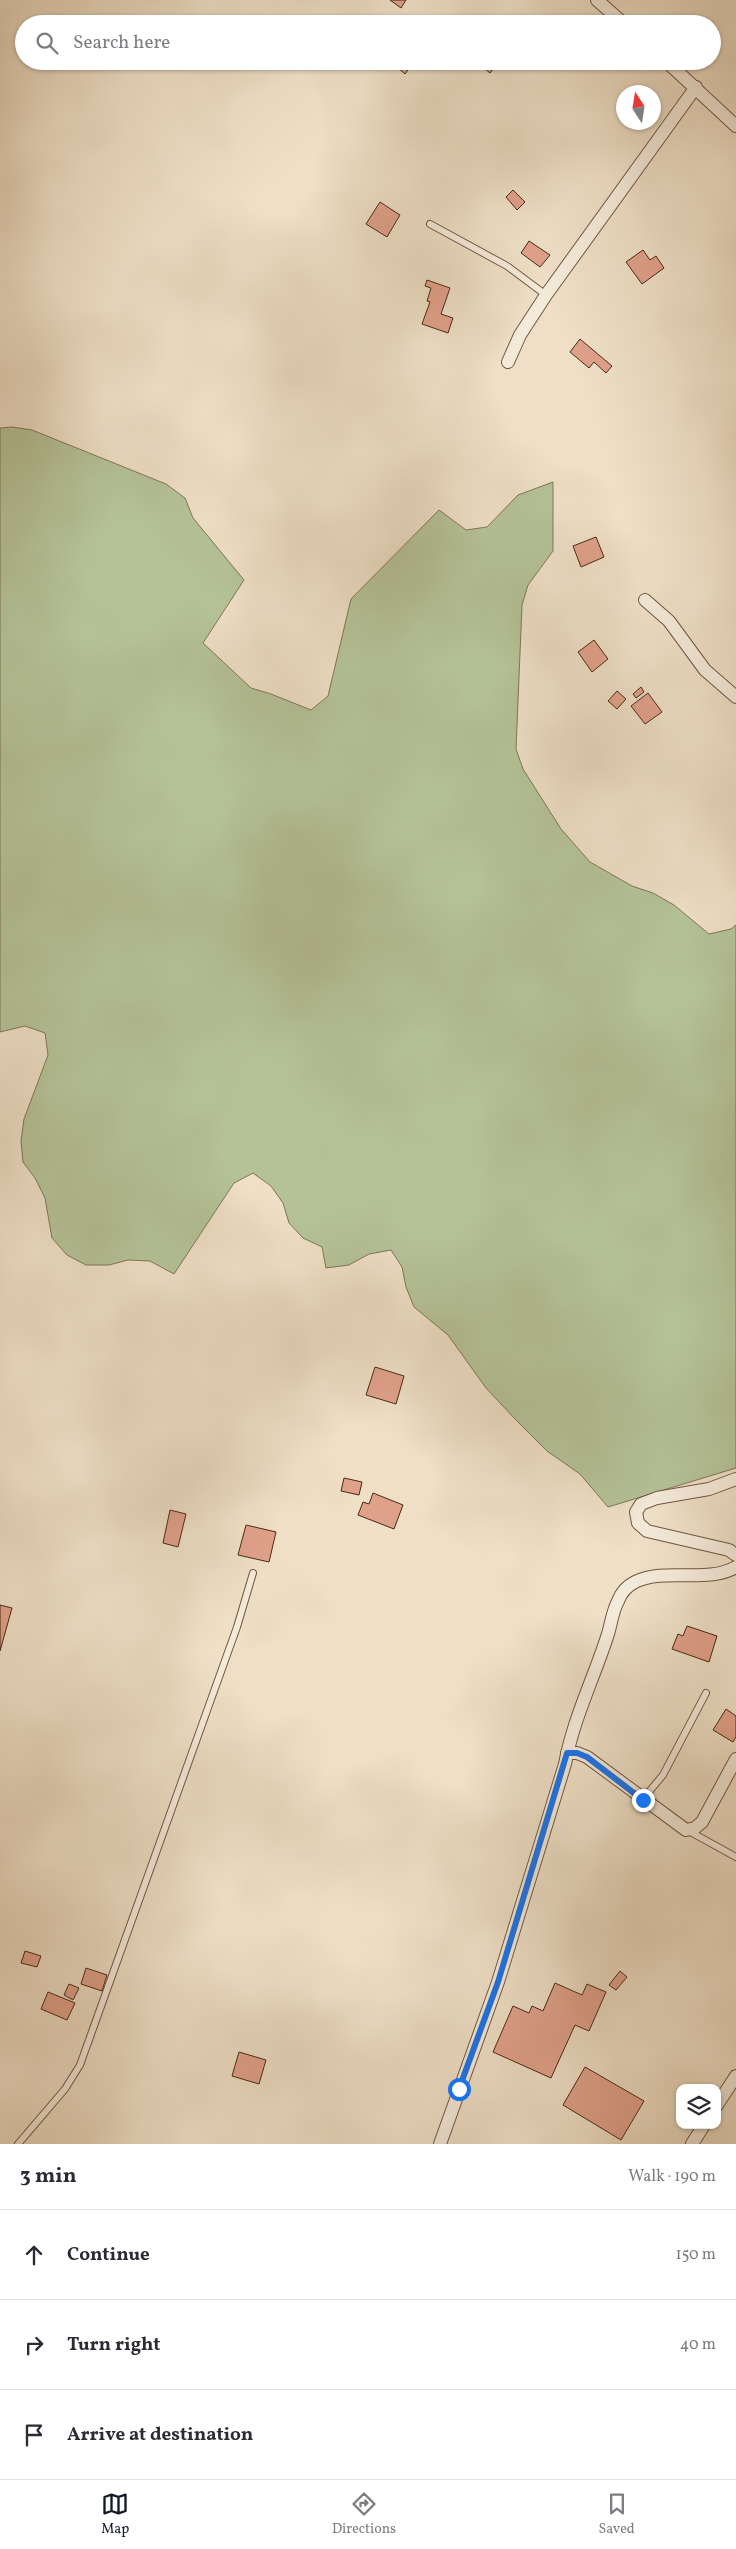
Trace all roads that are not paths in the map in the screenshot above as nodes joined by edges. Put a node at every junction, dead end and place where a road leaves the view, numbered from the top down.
1 (597, 0) edge
2 (614, 15) edge
3 (676, 70) edge
4 (696, 88) junction
5 (736, 126) edge
6 (430, 224) dead end
7 (546, 295) junction
8 (508, 362) dead end
9 (645, 600) dead end
10 (736, 697) edge
11 (736, 1479) edge
12 (736, 1555) edge
13 (736, 1567) edge
14 (253, 1573) dead end
15 (706, 1693) dead end
16 (567, 1753) junction
17 (736, 1760) edge
18 (643, 1800) junction
19 (686, 1830) junction
20 (736, 1857) edge
21 (736, 2076) edge
22 (721, 2099) edge
23 (701, 2129) edge
24 (18, 2144) edge
25 (440, 2144) edge
26 (692, 2144) edge

1 - 2 street
3 - 4 street
4 - 5 street
4 - 7 street
6 - 7 lane
7 - 8 street
9 - 10 street
11 - 12 street
13 - 16 street
14 - 24 lane
15 - 18 lane
16 - 18 street
16 - 25 street
17 - 19 street
18 - 19 street
19 - 20 lane
21 - 22 street
23 - 26 street

